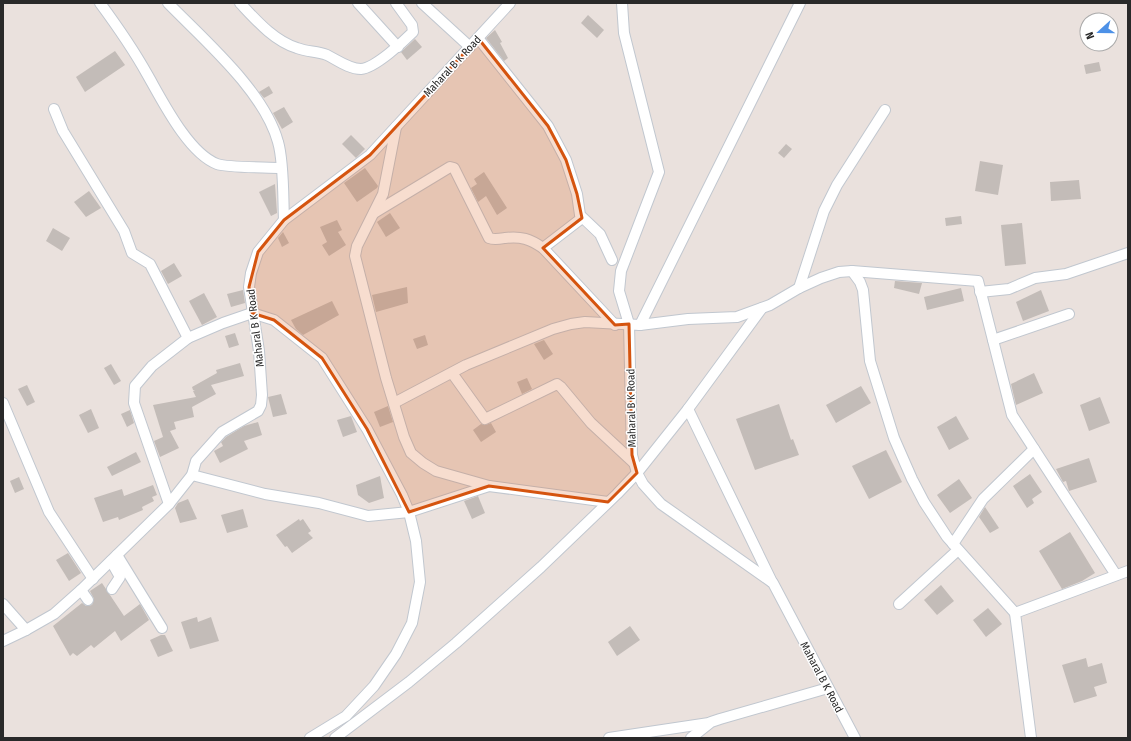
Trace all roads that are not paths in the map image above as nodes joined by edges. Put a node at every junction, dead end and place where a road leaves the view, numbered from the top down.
1 (100, 3) edge
2 (168, 3) edge
3 (240, 3) edge
4 (358, 3) edge
5 (396, 3) edge
6 (422, 3) edge
7 (622, 3) edge
8 (800, 3) edge
9 (506, 4) edge
10 (478, 38) junction
11 (398, 47) junction
12 (470, 47) junction
13 (54, 109) dead end
14 (885, 110) dead end
15 (396, 126) junction
16 (281, 168) junction
17 (373, 214) junction
18 (582, 218) junction
19 (284, 220) junction
20 (543, 248) junction
21 (1128, 253) edge
22 (612, 260) dead end
23 (852, 271) junction
24 (799, 288) junction
25 (980, 292) junction
26 (762, 308) junction
27 (252, 313) junction
28 (1069, 314) dead end
29 (629, 324) junction
30 (615, 325) junction
31 (640, 325) junction
32 (188, 338) junction
33 (993, 340) junction
34 (452, 373) junction
35 (3, 403) edge
36 (394, 403) junction
37 (688, 409) junction
38 (1034, 449) junction
39 (633, 462) junction
40 (637, 473) junction
41 (192, 475) junction
42 (489, 486) junction
43 (608, 502) junction
44 (169, 504) junction
45 (410, 512) junction
46 (956, 547) junction
47 (114, 558) junction
48 (1128, 571) edge
49 (1116, 575) junction
50 (93, 579) junction
51 (773, 583) junction
52 (81, 590) junction
53 (112, 590) dead end
54 (88, 600) dead end
55 (3, 604) edge
56 (898, 604) dead end
57 (1015, 613) junction
58 (162, 628) dead end
59 (26, 630) junction
60 (3, 641) edge
61 (828, 688) junction
62 (711, 722) junction
63 (310, 738) edge
64 (335, 738) edge
65 (609, 738) edge
66 (691, 738) edge
67 (855, 738) edge
68 (1031, 738) edge

1 - 16 street
2 - 16 street
3 - 11 street
4 - 11 street
5 - 11 street
6 - 12 street
7 - 29 street, Maharal B K Road
8 - 31 street
9 - 10 street, Maharal B K Road
10 - 12 street, Maharal B K Road
10 - 18 street
12 - 15 street, Maharal B K Road
13 - 32 street
14 - 24 street
15 - 17 street
15 - 19 street, Maharal B K Road
16 - 19 street
17 - 20 street
17 - 36 street
18 - 20 street
18 - 22 street
19 - 27 street, Maharal B K Road
20 - 30 street
21 - 25 street
23 - 24 street
23 - 25 street
23 - 46 street
24 - 26 street
25 - 33 street
26 - 31 street
26 - 37 street
27 - 32 street
27 - 41 street, Maharal B K Road
27 - 45 street
28 - 33 street
29 - 30 street
29 - 31 street
29 - 39 street, Maharal B K Road
30 - 34 street
32 - 44 street
33 - 38 street
34 - 36 street
34 - 39 street
35 - 50 street
36 - 42 street
37 - 40 street
37 - 51 street
38 - 46 street
38 - 49 street
39 - 40 street, Maharal B K Road
40 - 43 street
40 - 51 street, Maharal B K Road
41 - 44 street, Maharal B K Road
41 - 45 street
42 - 43 street
42 - 45 street
43 - 64 street
44 - 47 street, Maharal B K Road
45 - 63 street
46 - 56 street
46 - 57 street
47 - 50 street, Maharal B K Road
47 - 53 street
47 - 58 street
48 - 49 street
49 - 57 street
50 - 52 street, Maharal B K Road
51 - 61 street, Maharal B K Road
52 - 54 street
52 - 59 street, Maharal B K Road
55 - 59 street
57 - 68 street
59 - 60 street, Maharal B K Road
61 - 62 street
61 - 67 street, Maharal B K Road
62 - 65 street
62 - 66 street

